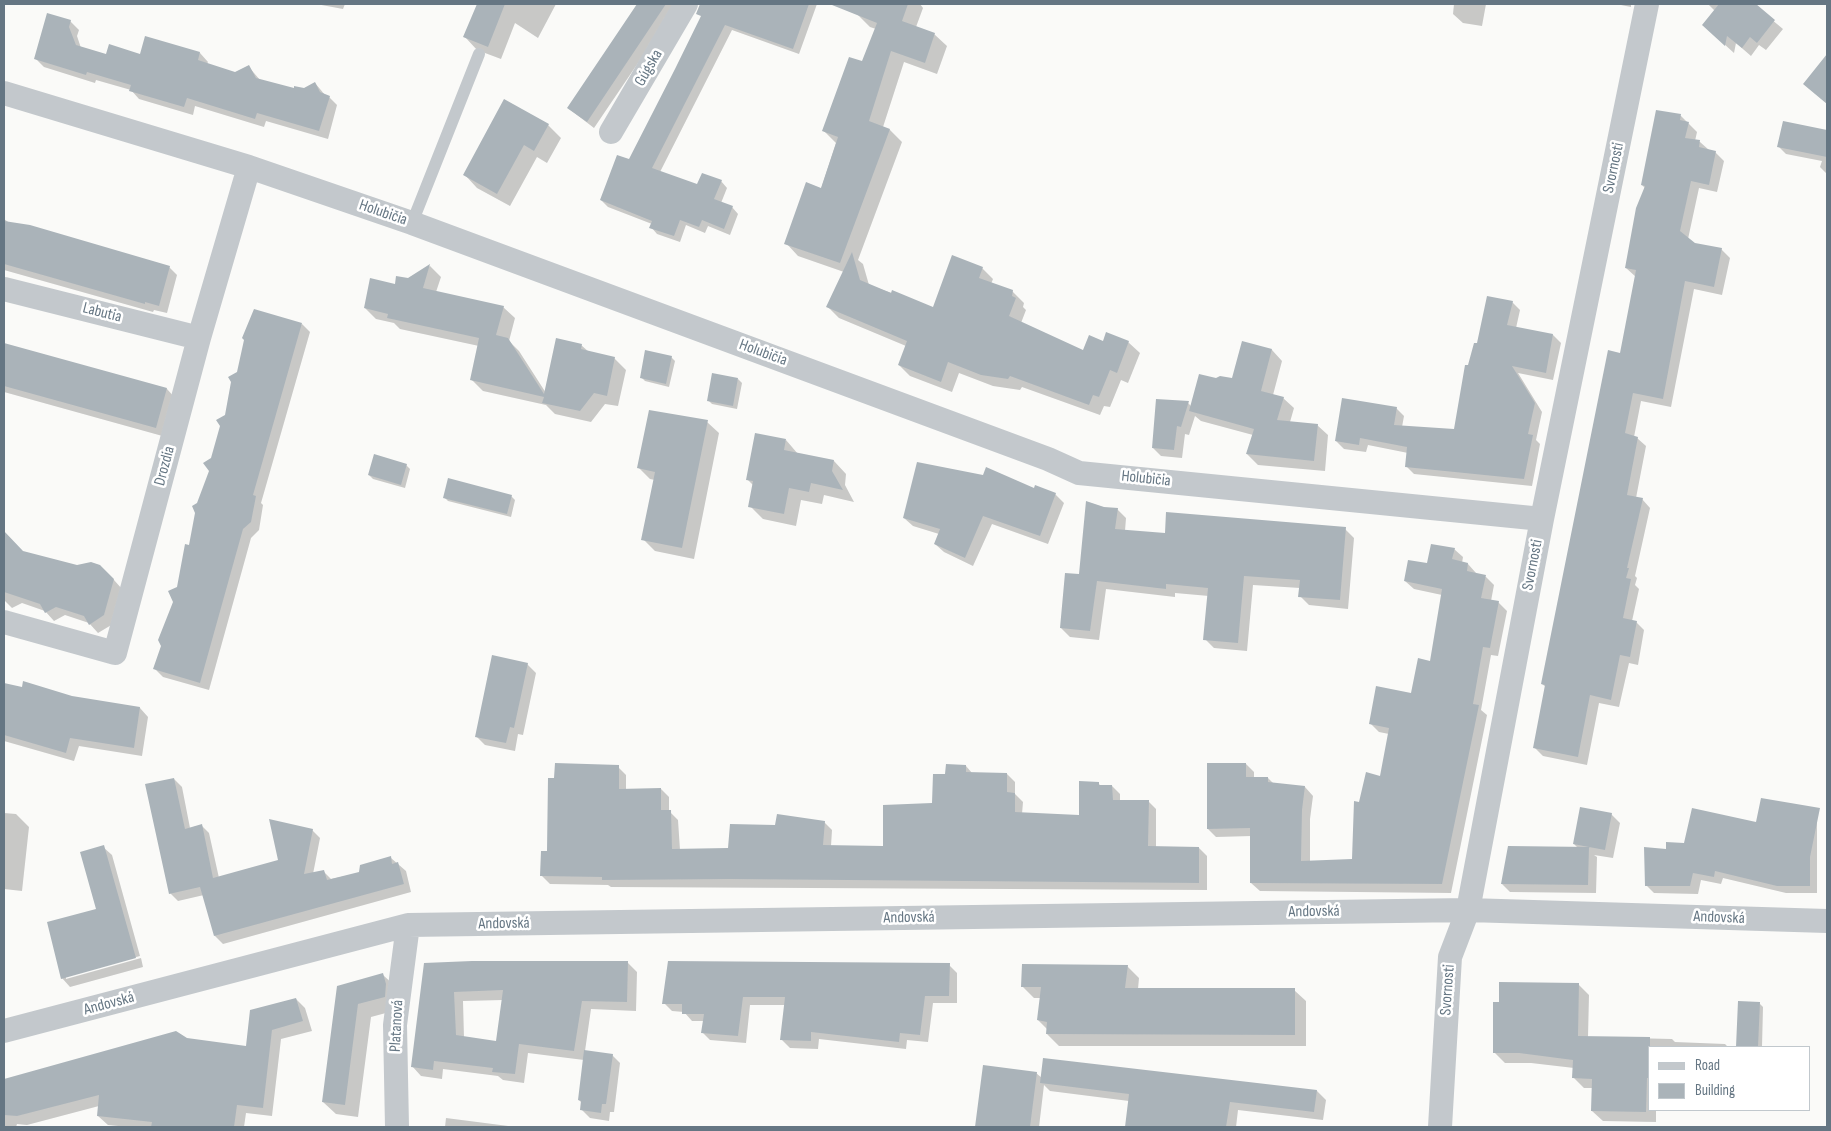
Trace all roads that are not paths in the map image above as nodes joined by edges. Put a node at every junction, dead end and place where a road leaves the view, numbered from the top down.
1 (686, 4) edge
2 (1647, 4) edge
3 (479, 54) dead end
4 (4, 93) edge
5 (611, 132) dead end
6 (249, 167) junction
7 (412, 223) junction
8 (4, 288) edge
9 (199, 338) junction
10 (1542, 519) junction
11 (4, 622) edge
12 (1468, 910) junction
13 (1827, 921) edge
14 (408, 925) junction
15 (4, 1031) edge
16 (396, 1127) edge
17 (1440, 1127) edge

1 - 5 street, Gúgska
2 - 10 street, Svornosti
3 - 7 lane
4 - 6 street, Holubičia
6 - 7 street, Holubičia
6 - 9 street, Drozdia
7 - 10 street, Holubičia
8 - 9 street, Labutia
9 - 11 street, Drozdia
10 - 12 street, Svornosti
12 - 13 street, Andovská
12 - 14 street, Andovská
12 - 17 street, Svornosti
14 - 15 street, Andovská
14 - 16 street, Platanová

